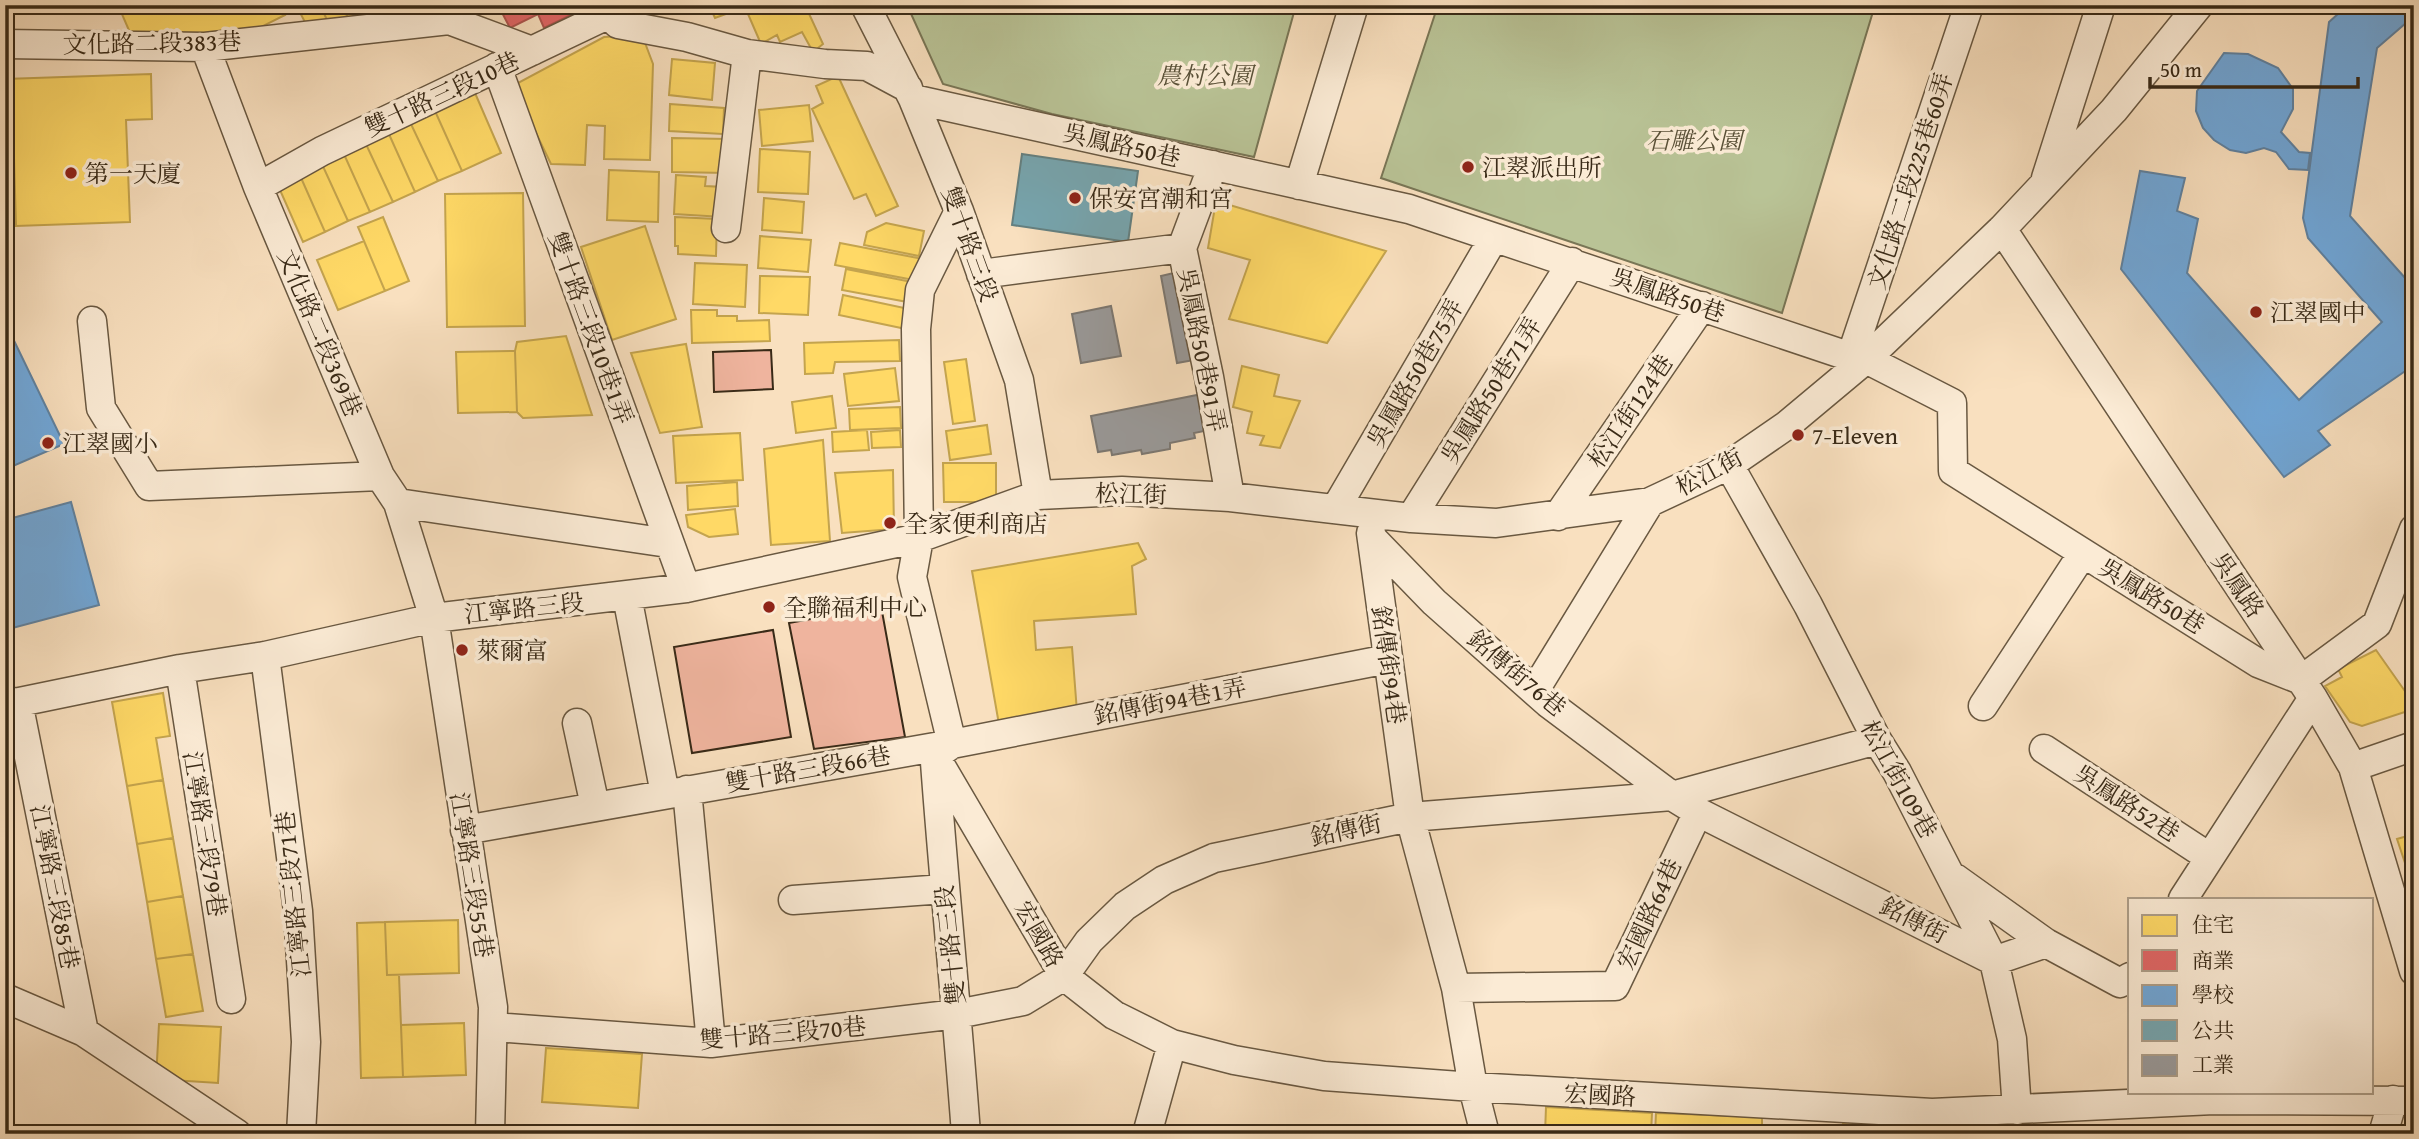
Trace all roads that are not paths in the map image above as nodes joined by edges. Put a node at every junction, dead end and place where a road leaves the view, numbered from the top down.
1 (865, 5) edge
2 (1354, 5) edge
3 (1969, 5) edge
4 (2101, 5) edge
5 (2199, 5) edge
6 (619, 10) edge
7 (454, 13) edge
8 (5, 44) edge
9 (205, 47) junction
10 (531, 51) junction
11 (747, 54) junction
12 (498, 67) junction
13 (911, 94) junction
14 (1213, 165) junction
15 (2044, 184) junction
16 (1299, 185) junction
17 (258, 187) junction
18 (959, 211) junction
19 (726, 228) dead end
20 (2002, 229) junction
21 (1493, 239) junction
22 (1182, 248) junction
23 (1572, 262) junction
24 (981, 274) junction
25 (1702, 306) junction
26 (92, 321) dead end
27 (1859, 358) junction
28 (1729, 465) junction
29 (380, 476) junction
30 (1038, 495) junction
31 (1230, 497) junction
32 (1650, 502) junction
33 (398, 503) junction
34 (1336, 508) junction
35 (1558, 516) junction
36 (1411, 518) junction
37 (1370, 526) junction
38 (2414, 529) edge
39 (919, 538) junction
40 (668, 543) junction
41 (2083, 552) junction
42 (686, 588) junction
43 (627, 596) junction
44 (434, 618) junction
45 (265, 656) junction
46 (1388, 659) junction
47 (180, 669) junction
48 (2307, 689) junction
49 (1535, 690) junction
50 (12, 703) edge
51 (1983, 706) dead end
52 (577, 723) dead end
53 (1877, 740) junction
54 (2414, 746) edge
55 (2045, 749) dead end
56 (943, 750) junction
57 (2353, 767) junction
58 (676, 792) junction
59 (1672, 796) junction
60 (595, 806) junction
61 (1698, 812) junction
62 (1410, 817) junction
63 (465, 830) junction
64 (2209, 857) junction
65 (1951, 875) junction
66 (944, 889) junction
67 (2184, 898) edge
68 (793, 900) dead end
69 (2046, 943) junction
70 (1994, 961) junction
71 (2414, 971) edge
72 (1064, 976) junction
73 (2128, 978) edge
74 (1456, 988) junction
75 (5, 998) edge
76 (230, 999) dead end
77 (957, 1014) junction
78 (494, 1027) junction
79 (84, 1032) junction
80 (711, 1043) junction
81 (1172, 1044) junction
82 (1473, 1087) junction
83 (2344, 1096) edge
84 (2403, 1101) edge
85 (2017, 1110) junction
86 (1927, 1124) edge
87 (237, 1134) edge
88 (301, 1134) edge
89 (490, 1134) edge
90 (966, 1134) edge
91 (1147, 1134) edge
92 (1485, 1134) edge
93 (2384, 1134) edge

1 - 13 street, 雙十路三段
2 - 16 street
3 - 27 street, 文化路二段225巷60弄
4 - 15 street
5 - 15 street, 松江街
6 - 10 street, 雙十路三段10巷
6 - 11 street, 吳鳳路50巷
7 - 9 street, 文化路二段383巷
7 - 10 street
8 - 9 street, 文化路二段383巷
9 - 17 street, 文化路二段369巷
10 - 12 street, 雙十路三段10巷
11 - 13 street, 吳鳳路50巷
11 - 19 street
12 - 17 street, 雙十路三段10巷
12 - 40 street, 雙十路三段10巷1弄
13 - 14 street, 吳鳳路50巷
13 - 18 street, 雙十路三段
14 - 16 street, 吳鳳路50巷
14 - 22 street, 吳鳳路50巷91弄
15 - 20 street, 松江街
16 - 21 street, 吳鳳路50巷
17 - 29 street, 文化路二段369巷
18 - 24 street, 雙十路三段
18 - 39 street
20 - 27 street, 松江街
20 - 48 street, 吳鳳路
21 - 23 street, 吳鳳路50巷
21 - 34 street, 吳鳳路50巷75弄
22 - 24 street
22 - 31 street, 吳鳳路50巷91弄
23 - 25 street, 吳鳳路50巷
23 - 36 street, 吳鳳路50巷71弄
24 - 30 street, 雙十路三段
25 - 27 street, 吳鳳路50巷
25 - 35 street, 松江街124巷
26 - 29 street
27 - 28 street, 松江街
27 - 41 street, 吳鳳路50巷
28 - 32 street, 松江街
28 - 53 street, 松江街109巷
29 - 33 street, 文化路二段369巷
30 - 31 street, 松江街
30 - 39 street, 江寧路三段
31 - 34 street, 松江街
32 - 35 street, 松江街
32 - 49 street
33 - 40 street
33 - 44 street, 文化路二段369巷
34 - 37 street, 松江街
35 - 36 street, 松江街
36 - 37 street, 松江街
37 - 46 street, 銘傳街94巷
37 - 49 street, 銘傳街76巷
38 - 48 street
39 - 42 street, 江寧路三段
39 - 56 street
40 - 42 street, 雙十路三段10巷1弄
41 - 48 street, 吳鳳路50巷
41 - 51 street
42 - 43 street, 江寧路三段
43 - 44 street, 江寧路三段
43 - 58 street
44 - 45 street, 江寧路三段
44 - 63 street, 江寧路三段55巷
45 - 47 street, 江寧路三段
45 - 88 street, 江寧路三段71巷
46 - 56 street, 銘傳街94巷1弄
46 - 62 street, 銘傳街94巷
47 - 50 street, 江寧路三段
47 - 76 street, 江寧路三段79巷
48 - 57 street, 吳鳳路
48 - 64 street
49 - 59 street, 銘傳街76巷
50 - 79 street, 江寧路三段85巷
52 - 60 street
53 - 59 street, 銘傳街
53 - 65 street, 松江街109巷
54 - 57 street
55 - 64 street, 吳鳳路52巷
56 - 58 street, 雙十路三段66巷
56 - 66 street, 雙十路三段
56 - 72 street, 宏國路
57 - 71 street, 吳鳳路
58 - 60 street, 雙十路三段66巷
58 - 80 street
59 - 61 street, 銘傳街
59 - 62 street, 銘傳街
60 - 63 street, 雙十路三段66巷
61 - 70 street, 銘傳街
61 - 74 street, 宏國路64巷
62 - 72 street, 銘傳街
62 - 74 street, 銘傳街94巷
63 - 78 street, 江寧路三段55巷
64 - 67 street
65 - 69 street
65 - 70 street, 松江街109巷
66 - 68 street
66 - 77 street, 雙十路三段
69 - 70 street
69 - 73 street
70 - 85 street, 松江街109巷
72 - 77 street, 雙十路三段70巷
72 - 81 street, 宏國路
74 - 82 street, 銘傳街94巷
75 - 79 street
77 - 80 street, 雙十路三段70巷
77 - 90 street, 雙十路三段
78 - 80 street, 雙十路三段70巷
78 - 89 street, 江寧路三段55巷
79 - 87 street
81 - 82 street, 宏國路
81 - 91 street
82 - 86 street, 宏國路
82 - 92 street, 銘傳街94巷
83 - 84 street, 宏國路
83 - 85 street, 宏國路
84 - 93 street
85 - 86 street, 宏國路

